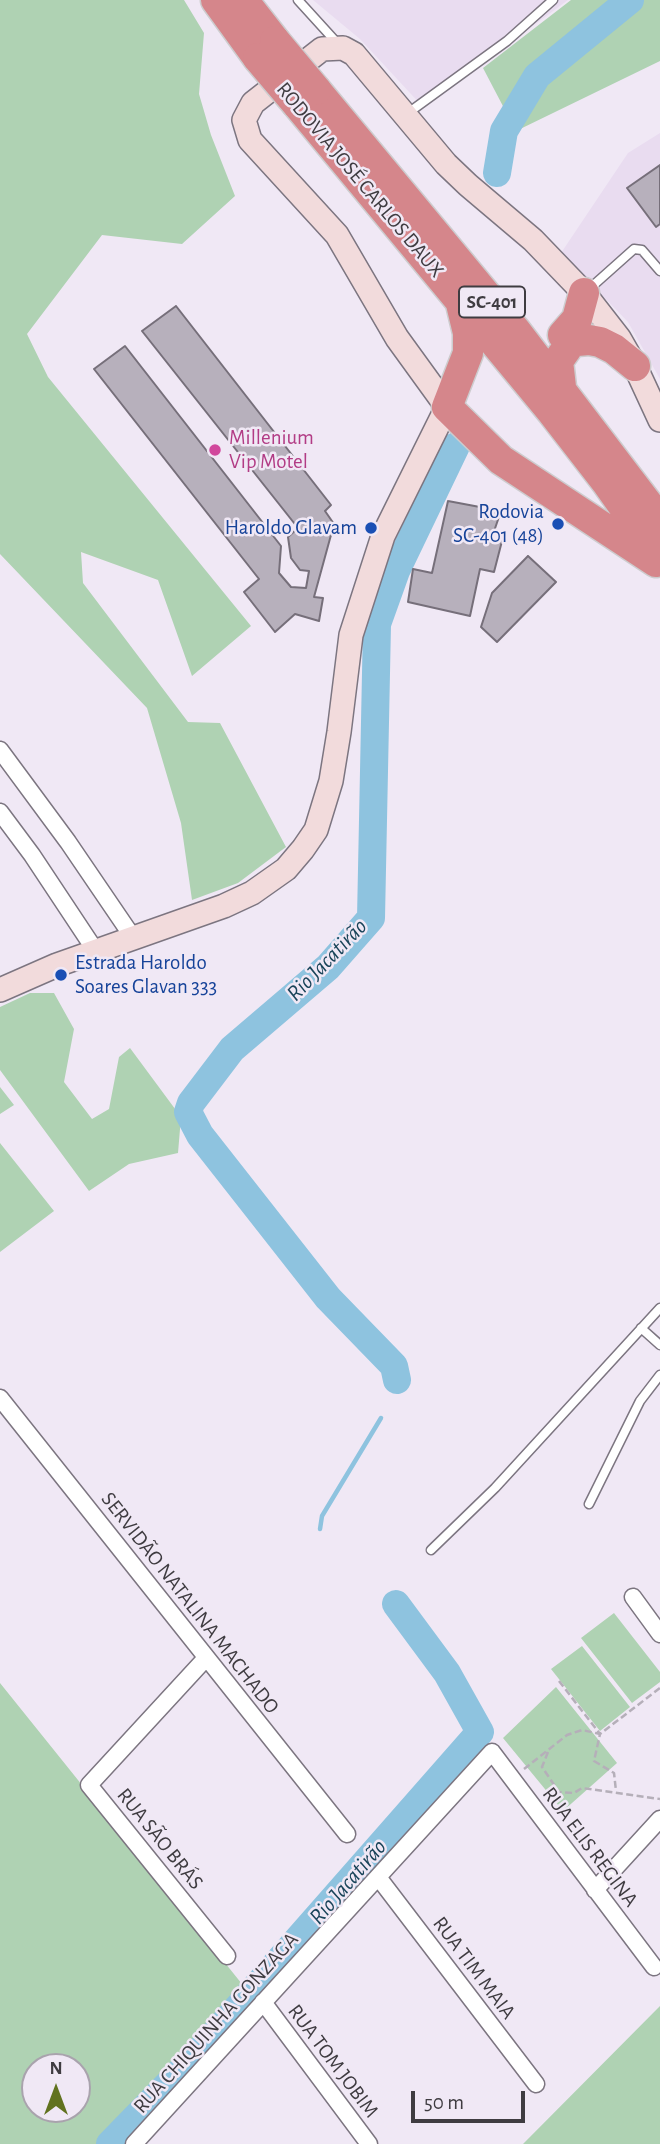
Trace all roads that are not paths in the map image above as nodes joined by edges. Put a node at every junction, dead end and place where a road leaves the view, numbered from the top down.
1 (216, 0) edge
2 (243, 0) edge
3 (298, 0) edge
4 (553, 0) edge
5 (342, 48) junction
6 (266, 49) junction
7 (307, 97) junction
8 (406, 115) junction
9 (660, 271) edge
10 (584, 293) junction
11 (461, 300) junction
12 (516, 331) junction
13 (563, 335) junction
14 (619, 338) junction
15 (635, 366) junction
16 (418, 370) junction
17 (459, 379) junction
18 (561, 387) junction
19 (447, 407) junction
20 (660, 421) edge
21 (660, 520) edge
22 (660, 558) edge
23 (660, 565) edge
24 (0, 750) edge
25 (0, 812) edge
26 (132, 936) junction
27 (94, 950) junction
28 (0, 990) edge
29 (660, 1308) edge
30 (642, 1328) junction
31 (660, 1345) edge
32 (660, 1375) edge
33 (0, 1398) edge
34 (589, 1504) dead end
35 (430, 1550) dead end
36 (633, 1597) dead end
37 (660, 1634) edge
38 (206, 1658) junction
39 (492, 1752) joint
40 (660, 1819) edge
41 (347, 1835) dead end
42 (379, 1877) junction
43 (595, 1889) junction
44 (227, 1956) dead end
45 (654, 1967) dead end
46 (263, 2002) junction
47 (536, 2084) dead end
48 (141, 2141) edge
49 (369, 2144) edge

1 - 6 highway, RODOVIA JOSÉ CARLOS DAUX / SC-401
2 - 6 highway, RODOVIA JOSÉ CARLOS DAUX / SC-401
3 - 5 lane
4 - 8 lane
5 - 8 main road
5 - 16 main road
6 - 7 highway, RODOVIA JOSÉ CARLOS DAUX / SC-401, bridge
7 - 11 highway, RODOVIA JOSÉ CARLOS DAUX / SC-401
7 - 12 highway, RODOVIA JOSÉ CARLOS DAUX / SC-401
8 - 10 main road
9 - 10 lane
10 - 13 highway
10 - 14 main road
11 - 17 highway
11 - 22 highway, RODOVIA JOSÉ CARLOS DAUX / SC-401
12 - 13 highway
12 - 18 highway, RODOVIA JOSÉ CARLOS DAUX / SC-401
13 - 14 highway
14 - 15 main road
15 - 18 highway
15 - 20 main road
16 - 17 main road
16 - 19 main road
17 - 19 highway
18 - 21 highway, RODOVIA JOSÉ CARLOS DAUX / SC-401
19 - 23 highway
19 - 26 main road
24 - 26 street
25 - 27 street
26 - 27 main road
27 - 28 main road
29 - 30 lane
30 - 31 lane
30 - 35 lane
32 - 34 lane
33 - 38 street, SERVIDÃO NATALINA MACHADO
36 - 37 street
38 - 41 street, SERVIDÃO NATALINA MACHADO
38 - 44 street, RUA SÃO BRÁS
39 - 42 street, RUA CHIQUINHA GONZAGA
39 - 43 street, RUA ELIS REGINA
40 - 43 street
42 - 46 street, RUA CHIQUINHA GONZAGA
42 - 47 street, RUA TIM MAIA
43 - 45 street, RUA ELIS REGINA
46 - 48 street, RUA CHIQUINHA GONZAGA
46 - 49 street, RUA TOM JOBIM

